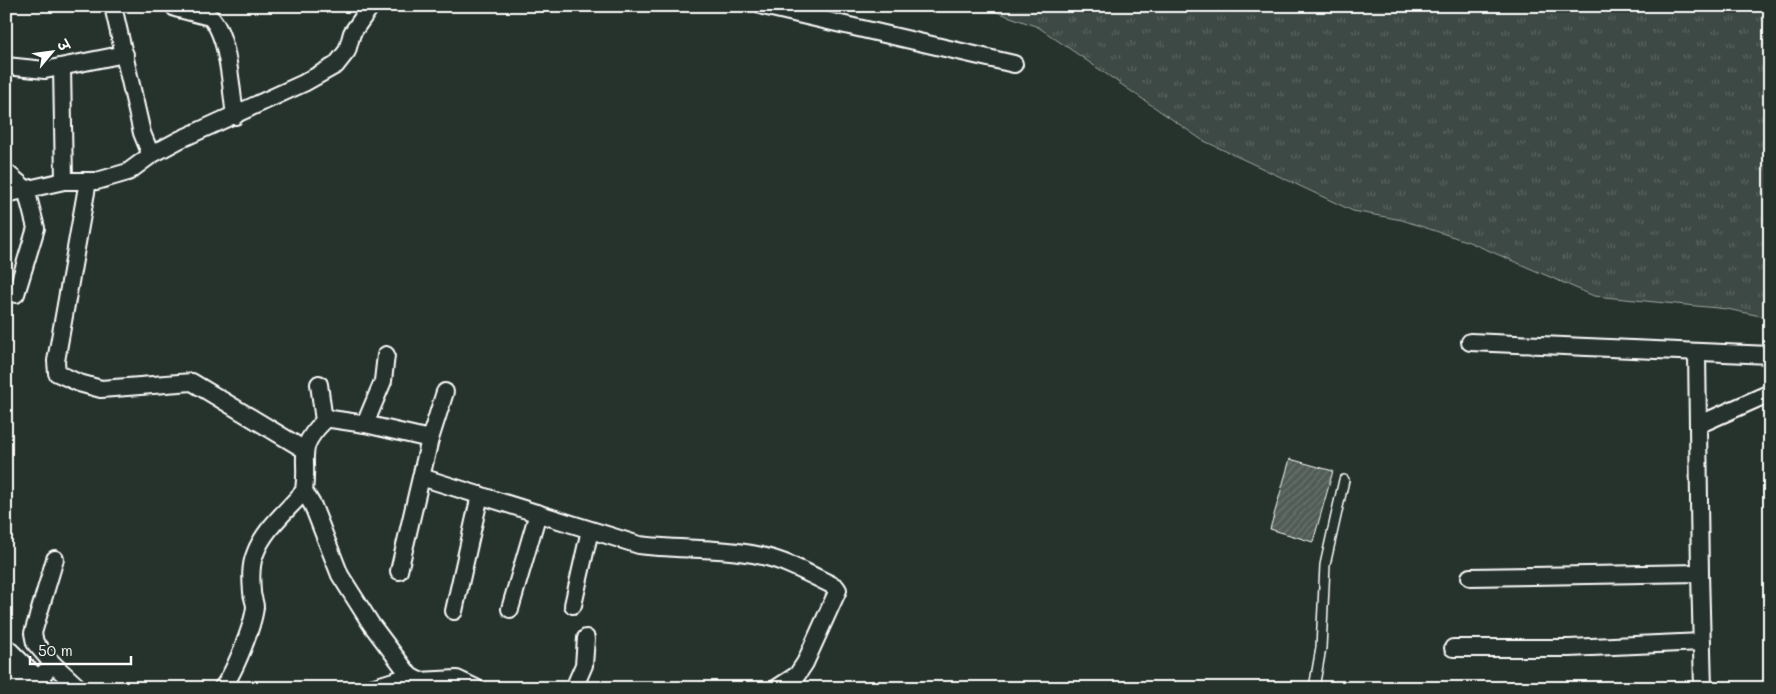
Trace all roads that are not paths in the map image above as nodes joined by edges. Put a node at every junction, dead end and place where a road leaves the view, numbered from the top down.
1 (113, 6) edge
2 (764, 6) edge
3 (374, 7) edge
4 (175, 8) dead end
5 (125, 54) junction
6 (1014, 64) dead end
7 (62, 67) junction
8 (8, 69) edge
9 (235, 116) junction
10 (151, 155) junction
11 (6, 172) edge
12 (64, 181) junction
13 (88, 181) junction
14 (26, 189) junction
15 (6, 194) edge
16 (6, 291) edge
17 (1470, 342) dead end
18 (1697, 353) junction
19 (386, 355) dead end
20 (1770, 355) edge
21 (319, 384) dead end
22 (445, 392) dead end
23 (1770, 393) edge
24 (324, 418) junction
25 (365, 424) junction
26 (1698, 425) junction
27 (430, 439) junction
28 (305, 450) junction
29 (421, 477) junction
30 (1344, 480) dead end
31 (304, 491) junction
32 (480, 495) junction
33 (538, 513) junction
34 (590, 530) junction
35 (55, 559) dead end
36 (399, 570) dead end
37 (1700, 573) junction
38 (1470, 577) dead end
39 (573, 605) dead end
40 (510, 609) dead end
41 (454, 611) dead end
42 (586, 638) dead end
43 (1702, 642) junction
44 (1453, 648) dead end
45 (6, 651) edge
46 (53, 664) junction
47 (410, 676) junction
48 (6, 681) edge
49 (37, 685) edge
50 (79, 688) edge
51 (222, 688) edge
52 (371, 688) edge
53 (476, 688) edge
54 (574, 688) edge
55 (777, 688) edge
56 (1314, 688) edge
57 (1703, 688) edge

1 - 5 street
2 - 6 street
3 - 9 street
4 - 9 street
5 - 7 street
5 - 10 street
7 - 8 street
7 - 12 street
9 - 10 street
10 - 13 street
11 - 14 street
12 - 13 street
12 - 14 street
13 - 28 street
14 - 15 street
14 - 16 street
17 - 18 street
18 - 20 street
18 - 26 street
19 - 25 street
21 - 24 street
22 - 27 street
23 - 26 street
24 - 25 street
24 - 28 street
25 - 27 street
26 - 37 street
27 - 29 street
28 - 31 street
29 - 32 street
29 - 36 street
30 - 56 lane
31 - 47 street
31 - 51 street
32 - 33 street
32 - 41 street
33 - 34 street
33 - 40 street
34 - 39 street
34 - 55 street
35 - 46 street
37 - 38 street
37 - 43 street
42 - 54 street
43 - 44 street
43 - 57 street
45 - 49 street
46 - 49 street
46 - 50 street
47 - 52 street
47 - 53 street
48 - 49 street

